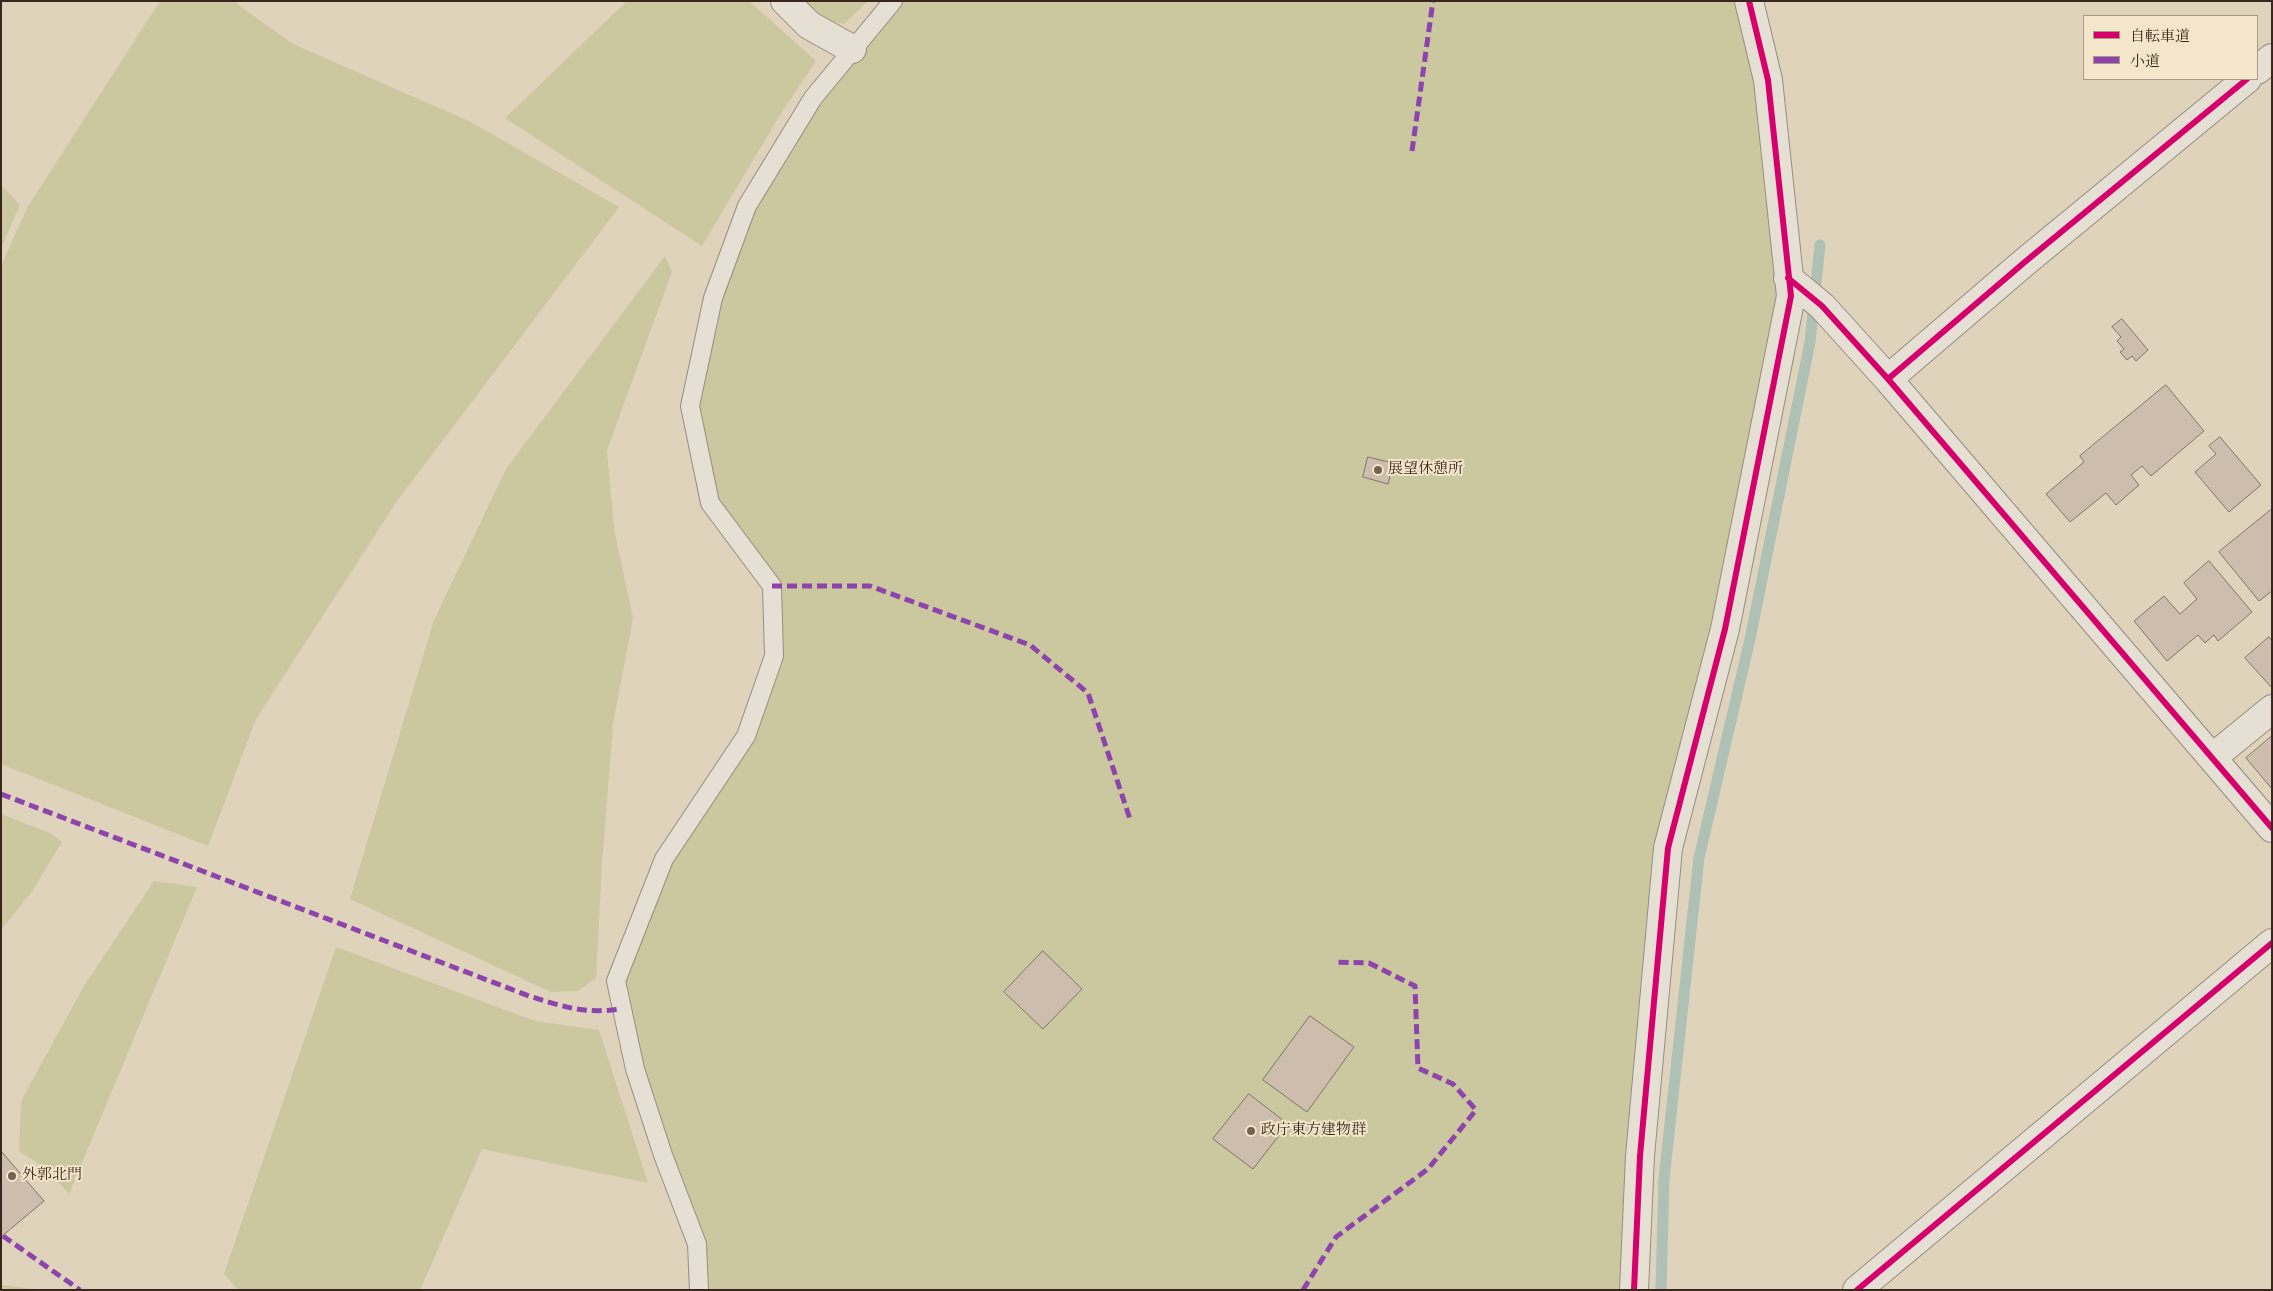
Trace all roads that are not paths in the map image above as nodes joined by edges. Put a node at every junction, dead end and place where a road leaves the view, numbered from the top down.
1 (785, 1) edge
2 (893, 1) edge
3 (1748, 1) edge
4 (852, 48) junction
5 (2272, 58) edge
6 (2258, 69) edge
7 (2245, 80) edge
8 (1788, 278) junction
9 (1888, 379) junction
10 (2272, 709) edge
11 (2212, 758) junction
12 (2272, 828) edge
13 (2272, 942) edge
14 (699, 1290) edge
15 (1634, 1290) edge
16 (1857, 1290) edge

1 - 4 street
2 - 4 lane
3 - 8 street
4 - 14 lane
5 - 6 street
7 - 9 street
8 - 9 street
8 - 15 street
9 - 11 street
10 - 11 street
11 - 12 street
13 - 16 street

